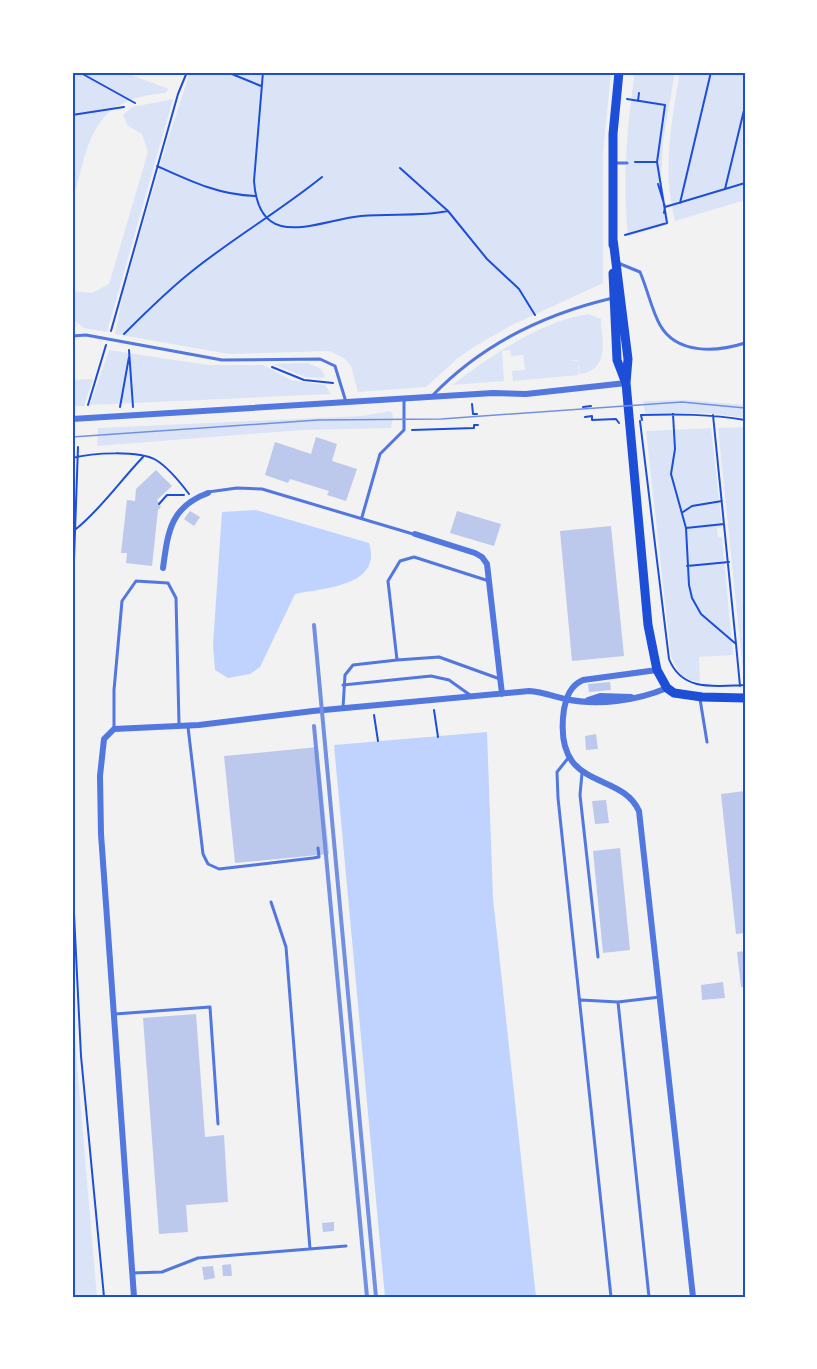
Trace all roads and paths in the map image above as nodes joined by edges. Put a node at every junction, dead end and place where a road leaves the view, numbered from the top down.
1 (79, 72) edge
2 (187, 72) edge
3 (227, 72) edge
4 (263, 72) edge
5 (619, 72) edge
6 (711, 72) edge
7 (261, 86) junction
8 (639, 93) dead end
9 (617, 98) junction
10 (638, 101) junction
11 (135, 103) dead end
12 (745, 106) edge
13 (124, 107) dead end
14 (72, 115) edge
15 (657, 162) junction
16 (613, 163) junction
17 (627, 163) joint
18 (157, 166) junction
19 (400, 168) dead end
20 (322, 177) dead end
21 (745, 183) edge
22 (658, 184) junction
23 (725, 189) junction
24 (255, 196) junction
25 (681, 203) junction
26 (665, 207) junction
27 (448, 211) junction
28 (664, 213) junction
29 (267, 217) junction
30 (614, 239) junction
31 (616, 262) junction
32 (613, 298) junction
33 (539, 322) junction
34 (72, 336) edge
35 (108, 341) junction
36 (115, 342) junction
37 (745, 343) edge
38 (129, 344) junction
39 (129, 354) junction
40 (265, 360) junction
41 (342, 383) junction
42 (626, 383) junction
43 (431, 398) junction
44 (404, 400) junction
45 (133, 404) dead end
46 (346, 404) junction
47 (87, 405) dead end
48 (591, 406) dead end
49 (583, 407) dead end
50 (473, 414) dead end
51 (477, 414) dead end
52 (673, 414) junction
53 (713, 415) junction
54 (118, 416) junction
55 (585, 417) dead end
56 (72, 419) edge
57 (642, 420) junction
58 (745, 420) edge
59 (630, 422) junction
60 (478, 425) dead end
61 (404, 430) junction
62 (78, 447) dead end
63 (77, 456) junction
64 (144, 457) junction
65 (72, 458) edge
66 (208, 493) joint
67 (191, 496) junction
68 (722, 501) junction
69 (159, 504) dead end
70 (683, 512) junction
71 (362, 517) junction
72 (724, 524) junction
73 (686, 528) junction
74 (76, 530) junction
75 (415, 534) joint
76 (729, 562) junction
77 (687, 566) junction
78 (163, 568) dead end
79 (490, 582) junction
80 (72, 616) edge
81 (736, 644) junction
82 (397, 660) junction
83 (657, 670) junction
84 (501, 679) junction
85 (342, 685) junction
86 (740, 685) junction
87 (745, 685) edge
88 (667, 688) junction
89 (502, 694) junction
90 (471, 696) junction
91 (700, 697) junction
92 (743, 698) edge
93 (566, 699) junction
94 (343, 708) junction
95 (435, 716) dead end
96 (375, 722) dead end
97 (188, 725) junction
98 (179, 726) junction
99 (114, 729) junction
100 (438, 737) dead end
101 (378, 741) dead end
102 (707, 742) dead end
103 (570, 756) junction
104 (582, 773) junction
105 (318, 848) dead end
106 (72, 873) edge
107 (271, 902) dead end
108 (598, 957) dead end
109 (660, 998) junction
110 (581, 1000) junction
111 (618, 1002) junction
112 (113, 1015) junction
113 (218, 1124) dead end
114 (346, 1246) dead end
115 (310, 1249) junction
116 (132, 1273) junction
117 (104, 1297) edge
118 (134, 1297) edge
119 (611, 1297) edge
120 (649, 1297) edge
121 (693, 1297) edge

1 - 11 path
2 - 18 path
3 - 7 path
4 - 7 path
5 - 9 main road
6 - 25 path
7 - 24 path
8 - 10 path
9 - 10 path
9 - 16 main road
10 - 15 path
12 - 23 path
13 - 14 path
15 - 17 path
15 - 22 path
16 - 17 lane
16 - 30 main road
18 - 24 path
18 - 35 path
19 - 27 path
20 - 29 path
21 - 23 path
22 - 26 path
22 - 28 path
23 - 25 path
24 - 29 path
25 - 26 path
26 - 28 path
27 - 29 path
27 - 33 path
28 - 30 path
29 - 36 path
30 - 31 main road
30 - 32 main road
31 - 37 lane
31 - 42 main road
32 - 33 lane
32 - 42 main road
33 - 43 lane
34 - 35 lane
35 - 36 lane
35 - 47 path
36 - 38 lane
38 - 39 path
38 - 40 lane
39 - 45 path
39 - 54 path
40 - 41 path
40 - 41 lane
41 - 46 lane
42 - 43 street
42 - 59 main road
43 - 44 street
44 - 46 street
44 - 61 lane
46 - 54 street
48 - 49 path
50 - 51 path
52 - 53 path
52 - 57 path
52 - 70 path
53 - 58 path
53 - 68 path
54 - 56 street
55 - 59 path
57 - 59 path
57 - 86 path
59 - 83 main road
60 - 61 path
61 - 71 lane
62 - 63 path
63 - 64 path
63 - 65 path
63 - 74 path
64 - 67 path
64 - 74 path
66 - 67 street
66 - 71 lane
67 - 69 path
67 - 78 street
68 - 70 path
68 - 72 path
70 - 73 path
71 - 75 lane
72 - 73 path
72 - 76 path
73 - 77 path
74 - 80 path
75 - 79 street
76 - 77 path
76 - 81 path
77 - 81 path
79 - 82 lane
79 - 84 street
81 - 86 path
82 - 84 lane
82 - 85 lane
83 - 88 main road
83 - 93 street
84 - 89 street
85 - 90 lane
85 - 94 lane
86 - 87 path
86 - 92 path
88 - 91 main road
88 - 93 street
89 - 90 street
89 - 93 street
90 - 94 street
91 - 92 main road
91 - 102 lane
93 - 103 street
94 - 97 street
95 - 100 path
96 - 101 path
97 - 98 street
97 - 105 lane
98 - 99 street
98 - 99 lane
99 - 112 street
103 - 104 street
103 - 110 lane
104 - 108 lane
104 - 109 street
106 - 117 path
107 - 115 lane
109 - 111 lane
109 - 121 street
110 - 111 lane
110 - 119 lane
111 - 120 lane
112 - 113 lane
112 - 116 street
114 - 115 lane
115 - 116 lane
116 - 118 street

